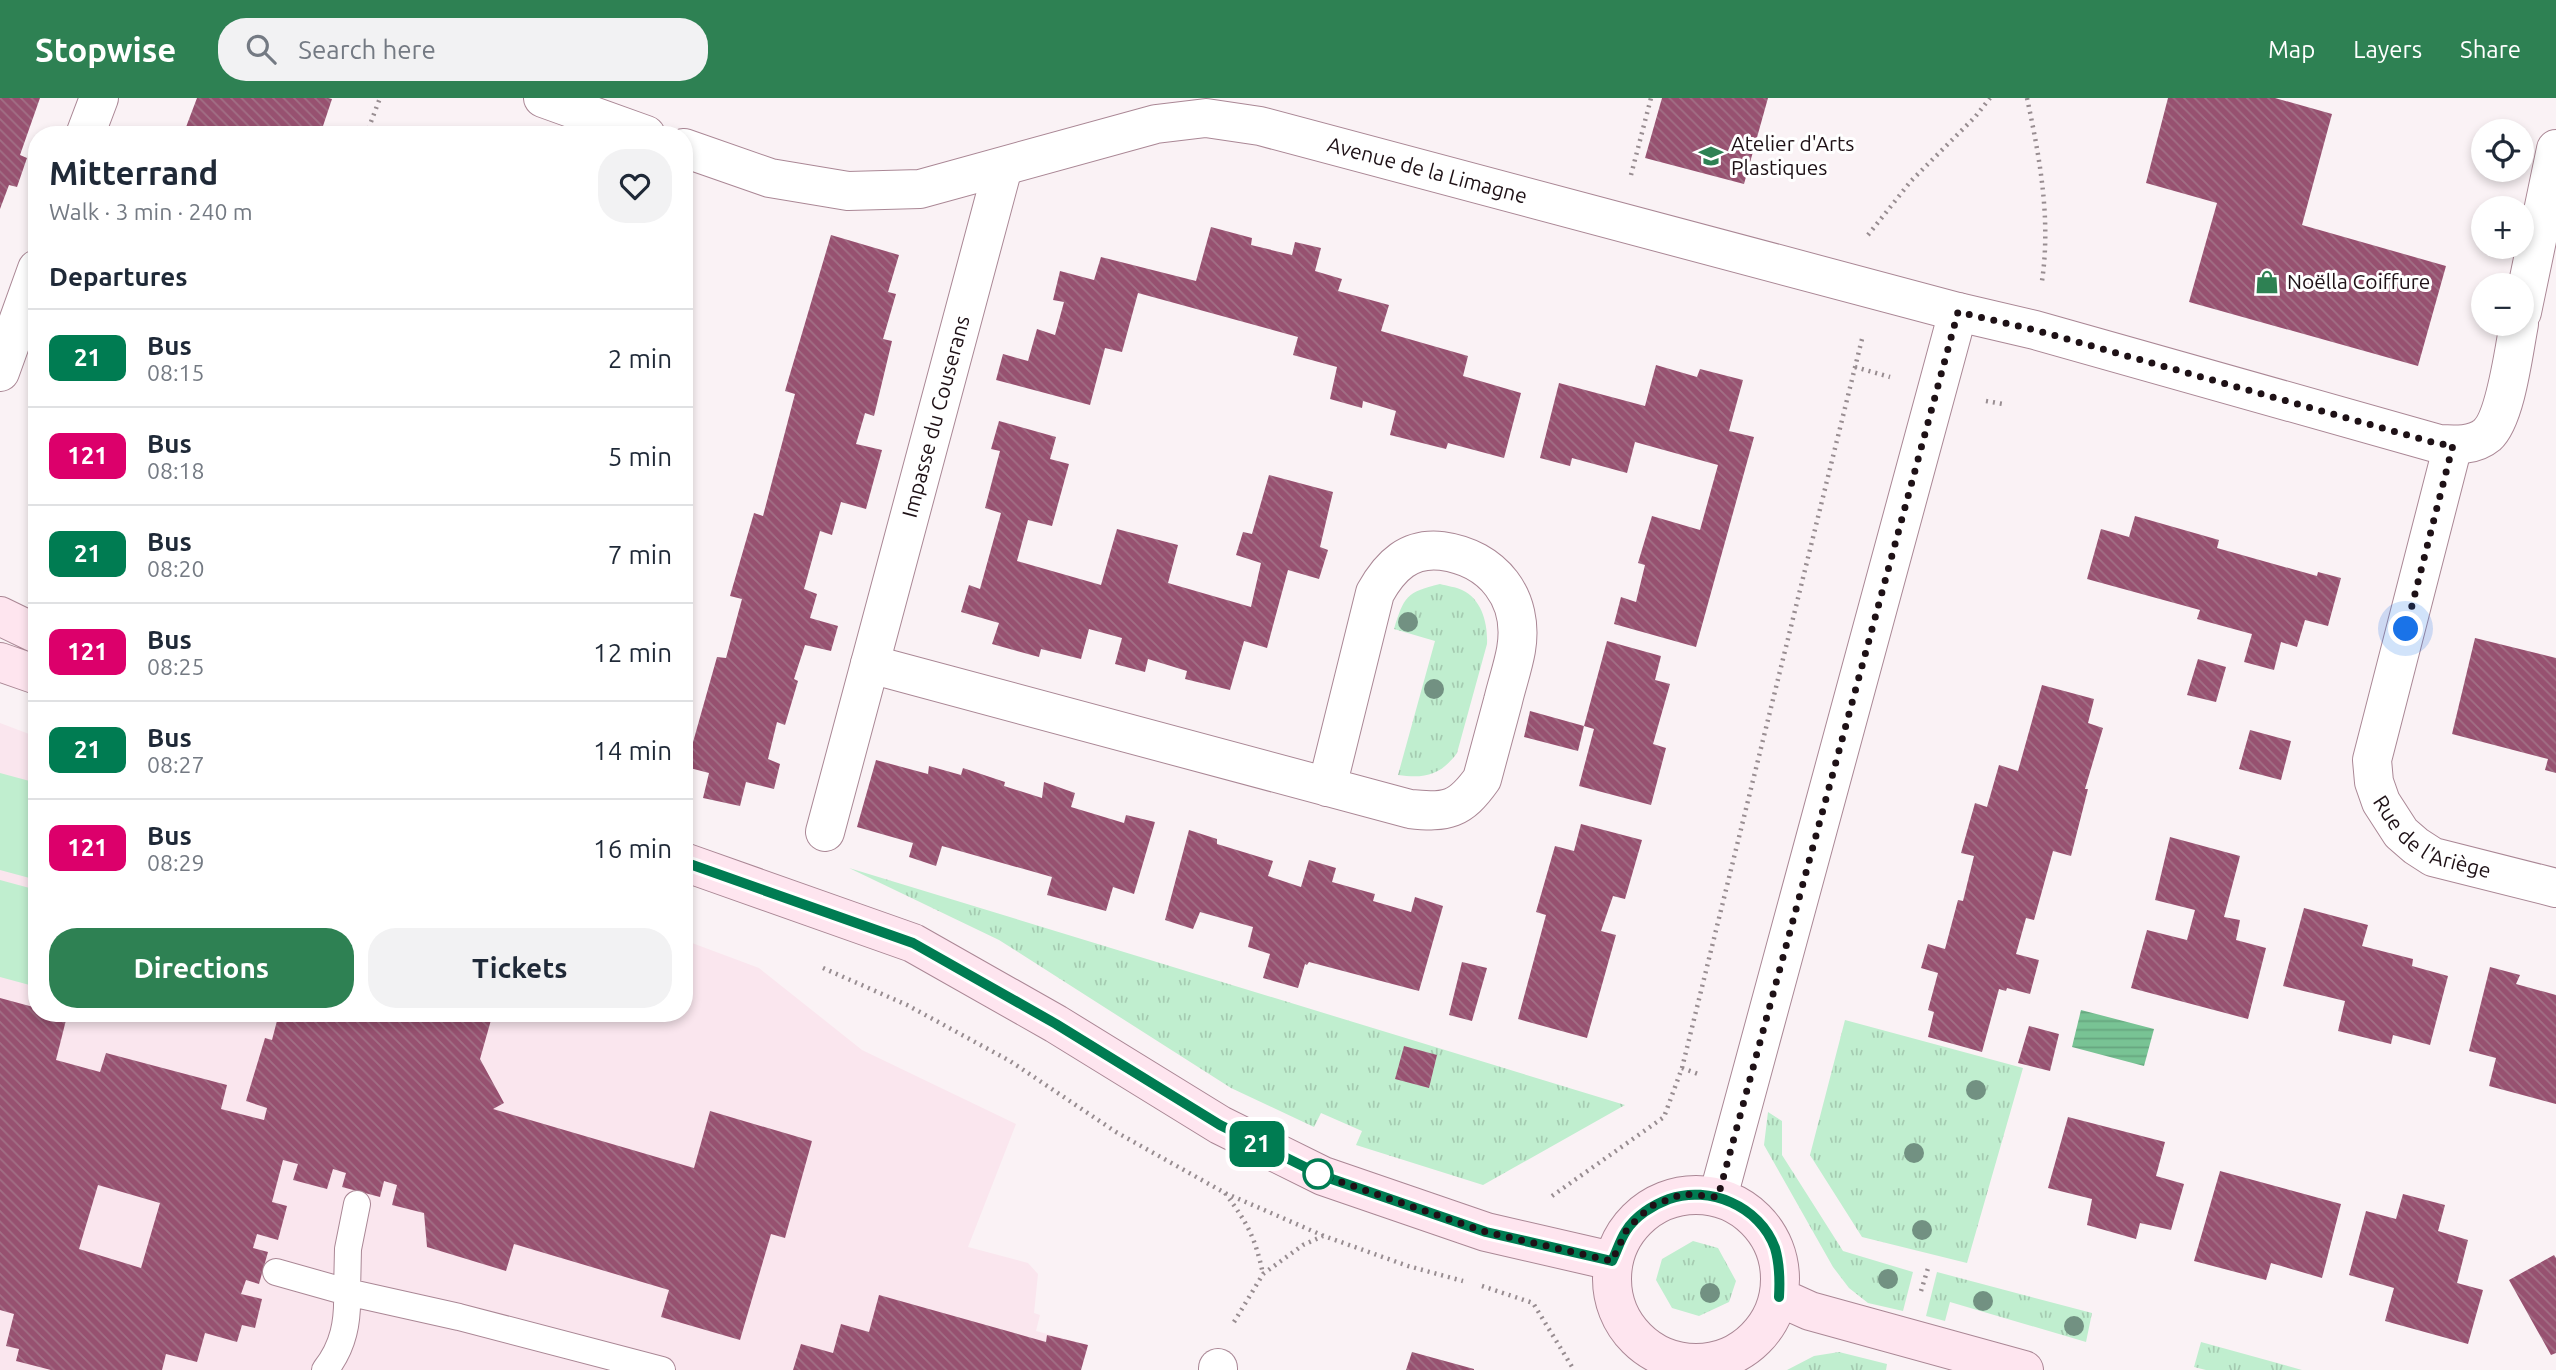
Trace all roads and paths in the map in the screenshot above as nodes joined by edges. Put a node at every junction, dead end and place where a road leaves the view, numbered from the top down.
1 (99, 98) edge
2 (380, 98) edge
3 (543, 98) edge
4 (1651, 98) edge
5 (1990, 98) edge
6 (2027, 98) edge
7 (1204, 108) edge
8 (88, 126) edge
9 (369, 126) edge
10 (621, 126) edge
11 (2556, 149) edge
12 (693, 151) edge
13 (1003, 166) junction
14 (1618, 223) junction
15 (2530, 273) edge
16 (1851, 283) junction
17 (28, 295) edge
18 (1958, 312) junction
19 (2035, 330) junction
20 (2517, 336) edge
21 (0, 372) edge
22 (2453, 445) junction
23 (0, 616) edge
24 (28, 630) edge
25 (0, 662) edge
26 (870, 664) junction
27 (28, 672) edge
28 (1327, 787) junction
29 (825, 832) dead end
30 (693, 865) edge
31 (2556, 888) edge
32 (1225, 1193) dead end
33 (1718, 1197) junction
34 (357, 1204) dead end
35 (1324, 1236) dead end
36 (1512, 1239) junction
37 (1612, 1261) junction
38 (276, 1272) dead end
39 (1263, 1274) junction
40 (1494, 1290) dead end
41 (347, 1292) junction
42 (1779, 1297) junction
43 (1228, 1332) dead end
44 (1680, 1367) edge
45 (326, 1370) edge
46 (662, 1370) edge
47 (2024, 1370) edge

1 - 8 street
2 - 9 path
3 - 10 street
4 - 14 path
5 - 16 path
6 - 19 path
7 - 13 street, Avenue de la Limagne
7 - 14 street, Avenue de la Limagne
11 - 15 street
12 - 13 street, Avenue de la Limagne
13 - 26 street, Impasse du Couserans
14 - 16 street, Avenue de la Limagne
16 - 18 street, Avenue de la Limagne
16 - 36 path
17 - 21 street
18 - 19 street, Avenue de la Limagne
18 - 33 street
19 - 22 street, Avenue de la Limagne
20 - 22 street
22 - 31 street, Rue de l'Ariège
23 - 24 street
25 - 27 street
26 - 28 street
26 - 29 street, Impasse du Couserans
28 - 28 street
30 - 36 street
32 - 39 path
33 - 37 street
33 - 42 street
34 - 41 lane
35 - 39 path
36 - 37 street
36 - 40 path
37 - 44 street
38 - 41 lane
39 - 43 path
41 - 45 lane
41 - 46 lane
42 - 44 street
42 - 47 street

